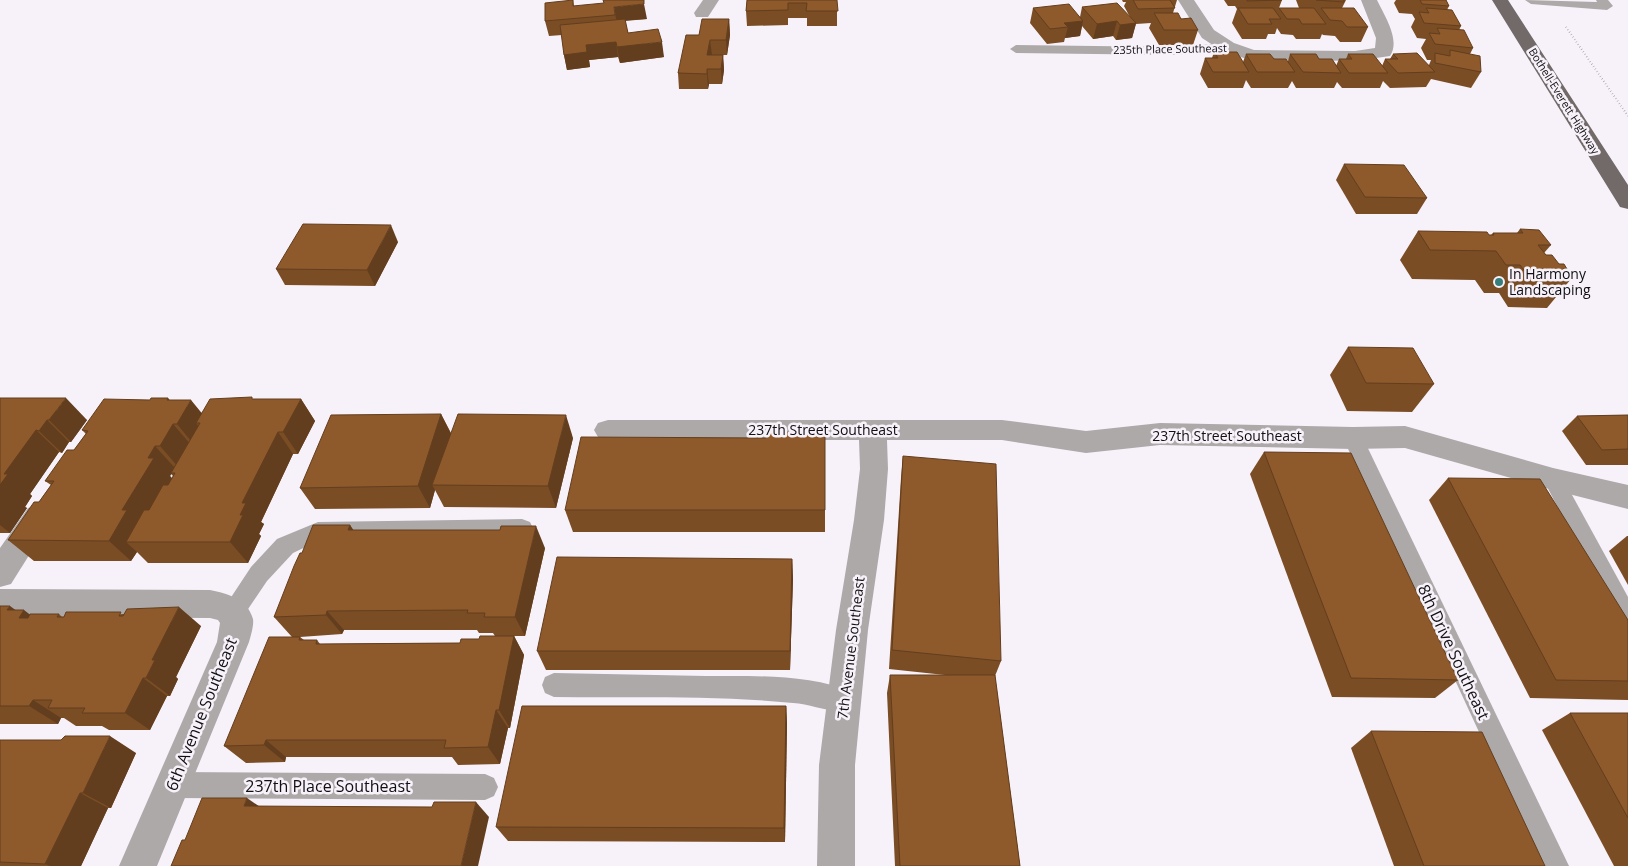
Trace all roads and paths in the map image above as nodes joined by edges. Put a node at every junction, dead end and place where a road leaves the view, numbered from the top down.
1 (1186, 0) edge
2 (1369, 0) edge
3 (1500, 0) edge
4 (1532, 0) edge
5 (1602, 0) edge
6 (1548, 1) junction
7 (1564, 1) edge
8 (1228, 47) junction
9 (1016, 49) dead end
10 (1628, 116) edge
11 (1628, 202) edge
12 (608, 430) dead end
13 (873, 430) junction
14 (1353, 438) junction
15 (1553, 479) junction
16 (54, 493) edge
17 (1628, 496) edge
18 (522, 528) edge
19 (0, 574) edge
20 (0, 604) edge
21 (232, 614) junction
22 (1628, 620) edge
23 (554, 685) dead end
24 (844, 700) junction
25 (172, 785) junction
26 (485, 787) dead end
27 (138, 866) edge
28 (836, 866) edge
29 (1555, 866) edge

1 - 8 street
2 - 8 street, 235th Place Southeast
3 - 11 main road, Bothell-Everett Highway
4 - 6 lane
5 - 7 lane
6 - 7 lane
6 - 10 path
8 - 9 lane, 235th Place Southeast
12 - 13 street, 237th Street Southeast
13 - 14 street, 237th Street Southeast
13 - 24 street, 7th Avenue Southeast
14 - 15 street, 237th Street Southeast
14 - 29 lane, 8th Drive Southeast
15 - 17 street, 237th Street Southeast
15 - 22 lane
16 - 19 street
18 - 21 lane
20 - 21 street
21 - 25 street, 6th Avenue Southeast
23 - 24 lane
24 - 28 street, 7th Avenue Southeast
25 - 26 lane, 237th Place Southeast
25 - 27 street, 6th Avenue Southeast

